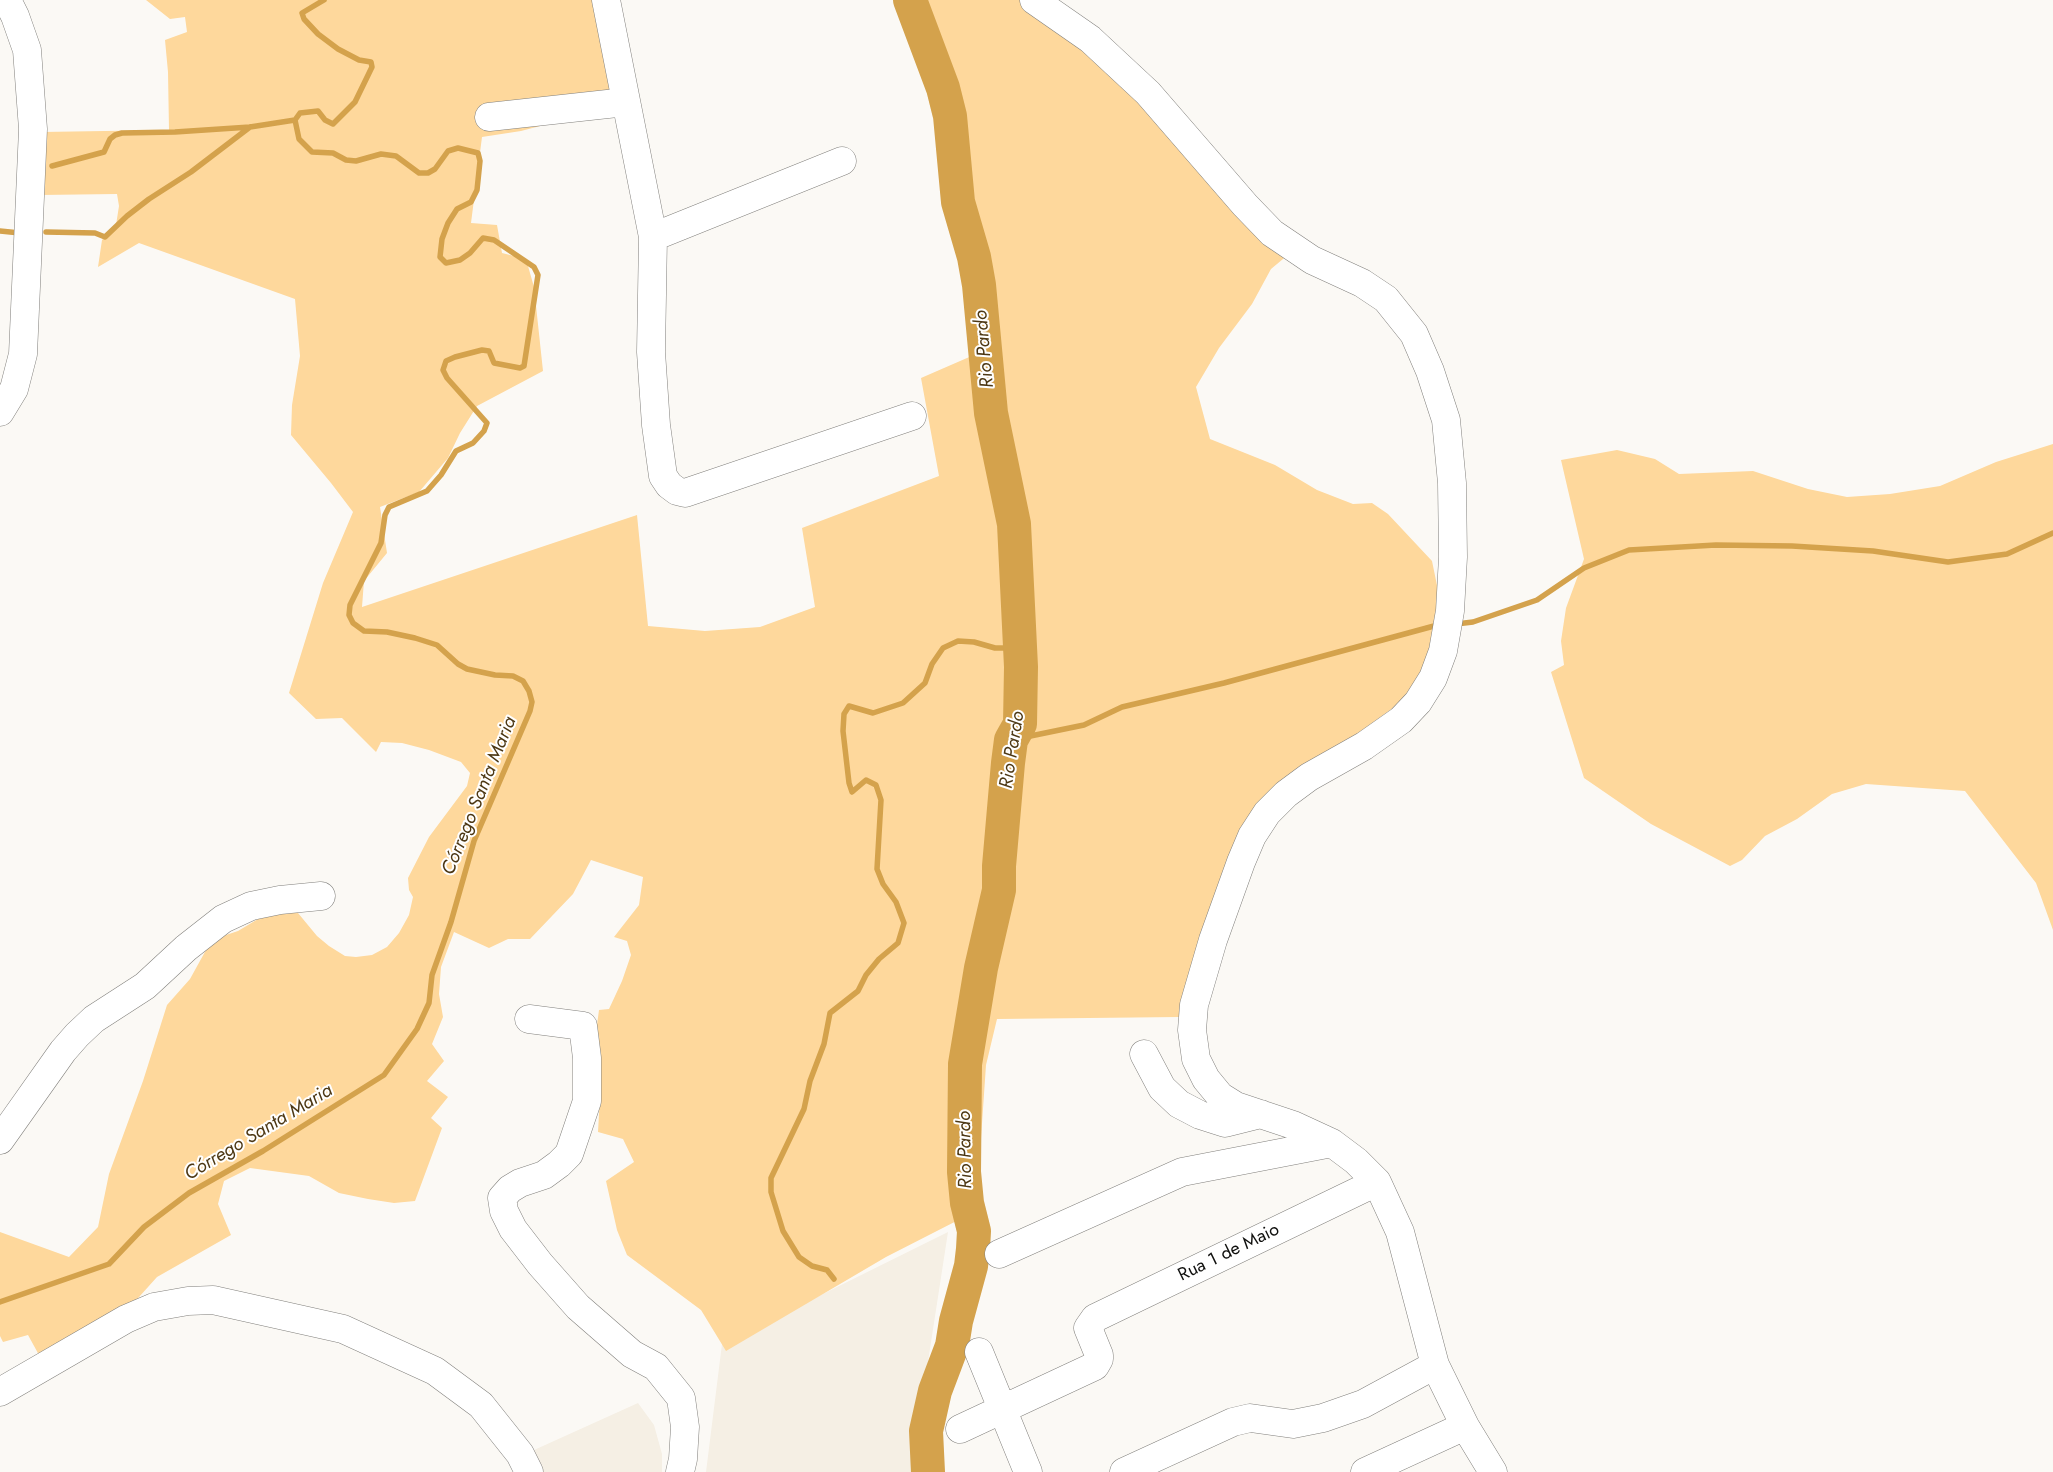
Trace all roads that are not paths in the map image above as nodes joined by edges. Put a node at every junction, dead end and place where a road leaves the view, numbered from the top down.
1 (8, 0) edge
2 (606, 0) edge
3 (1034, 0) edge
4 (626, 102) junction
5 (489, 117) dead end
6 (842, 161) dead end
7 (653, 237) junction
8 (0, 412) edge
9 (912, 416) dead end
10 (321, 896) dead end
11 (529, 1019) dead end
12 (1144, 1054) dead end
13 (1261, 1114) junction
14 (0, 1140) edge
15 (1332, 1143) junction
16 (1377, 1182) junction
17 (999, 1254) dead end
18 (979, 1352) dead end
19 (1435, 1365) junction
20 (0, 1392) edge
21 (1003, 1409) junction
22 (1465, 1426) junction
23 (960, 1429) dead end
24 (529, 1472) edge
25 (680, 1472) edge
26 (1028, 1472) edge
27 (1124, 1472) edge
28 (1365, 1472) edge
29 (1493, 1472) edge

1 - 8 street
2 - 4 street
3 - 13 street
4 - 5 street
4 - 7 street
6 - 7 street
7 - 9 street
10 - 14 street
11 - 25 street
12 - 13 street
13 - 15 street
15 - 16 street
15 - 17 street
16 - 19 street
16 - 21 street, Rua 1 de Maio
18 - 21 street
19 - 22 street
19 - 27 street
20 - 24 street
21 - 23 street
21 - 26 street
22 - 28 street
22 - 29 street

